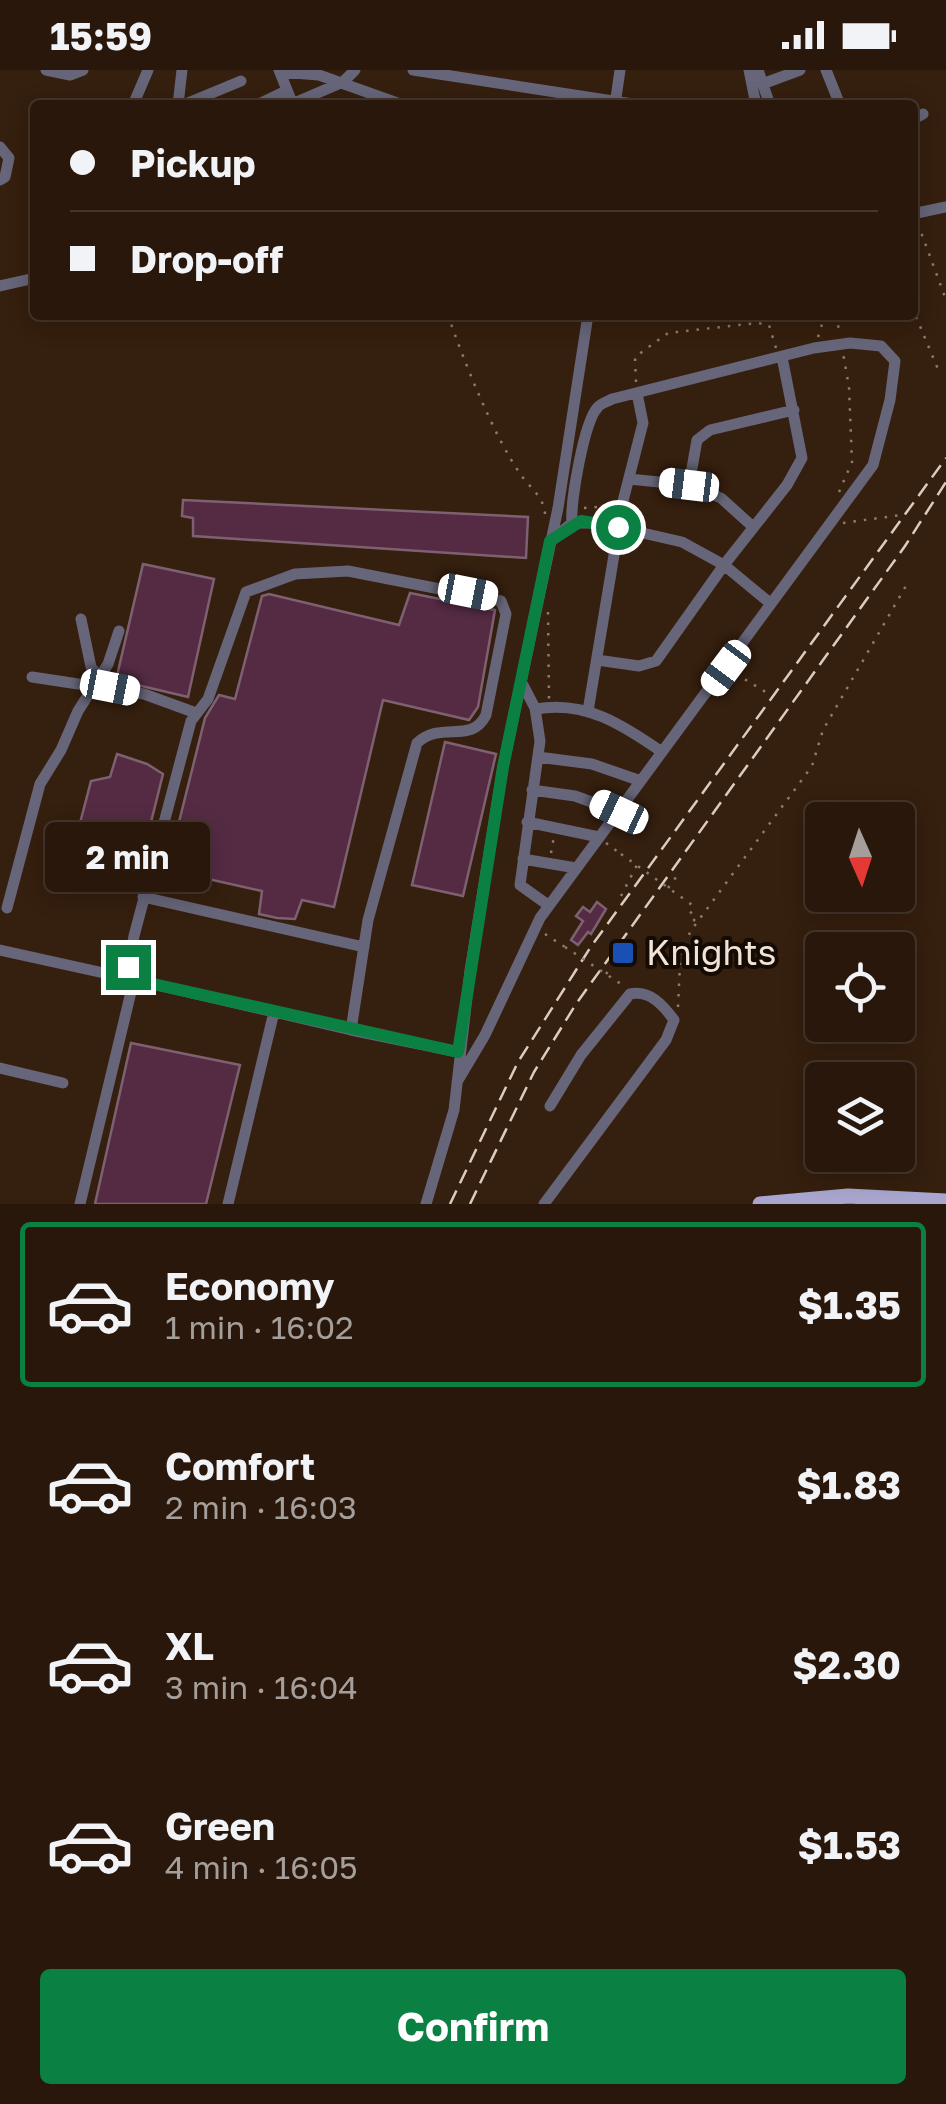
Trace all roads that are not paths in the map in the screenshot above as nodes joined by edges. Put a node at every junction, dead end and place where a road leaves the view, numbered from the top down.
1 (46, 70) edge
2 (83, 70) edge
3 (148, 70) edge
4 (182, 70) edge
5 (355, 70) edge
6 (413, 70) edge
7 (620, 70) edge
8 (749, 70) edge
9 (758, 70) edge
10 (800, 70) edge
11 (826, 70) edge
12 (280, 71) edge
13 (241, 81) dead end
14 (343, 82) junction
15 (766, 83) junction
16 (286, 91) junction
17 (135, 100) edge
18 (180, 100) edge
19 (193, 100) edge
20 (267, 100) edge
21 (290, 100) edge
22 (303, 100) edge
23 (390, 100) edge
24 (598, 100) edge
25 (616, 100) edge
26 (755, 100) edge
27 (769, 100) edge
28 (838, 100) edge
29 (0, 147) edge
30 (0, 180) edge
31 (946, 207) edge
32 (918, 213) edge
33 (30, 279) edge
34 (0, 286) edge
35 (587, 320) edge
36 (782, 357) junction
37 (637, 394) junction
38 (794, 410) junction
39 (629, 478) junction
40 (689, 485) junction
41 (572, 524) junction
42 (752, 526) junction
43 (618, 527) junction
44 (550, 541) junction
45 (724, 565) junction
46 (770, 603) junction
47 (81, 619) dead end
48 (119, 631) dead end
49 (596, 660) junction
50 (32, 677) dead end
51 (98, 682) junction
52 (523, 685) junction
53 (536, 710) junction
54 (588, 711) junction
55 (196, 713) junction
56 (662, 752) junction
57 (538, 756) junction
58 (641, 781) junction
59 (532, 790) junction
60 (619, 812) junction
61 (527, 822) junction
62 (599, 837) junction
63 (522, 859) junction
64 (576, 868) junction
65 (143, 897) junction
66 (548, 905) junction
67 (7, 908) dead end
68 (364, 948) junction
69 (0, 950) edge
70 (131, 979) junction
71 (274, 1012) junction
72 (351, 1030) junction
73 (458, 1052) junction
74 (0, 1068) edge
75 (457, 1082) junction
76 (63, 1083) dead end
77 (550, 1106) dead end
78 (946, 1201) edge
79 (80, 1204) edge
80 (228, 1204) edge
81 (426, 1204) edge
82 (544, 1204) edge
83 (760, 1204) edge

1 - 2 street
3 - 17 street
4 - 18 street
5 - 14 street
6 - 24 street
7 - 25 street
8 - 26 street
9 - 15 street
10 - 15 street
11 - 28 street
12 - 14 street
12 - 16 street
13 - 19 street
14 - 22 street
14 - 23 street
15 - 27 street
16 - 20 street
16 - 21 street
29 - 30 street
31 - 32 street
33 - 34 street
35 - 44 street
36 - 37 street
36 - 38 street
36 - 46 street
37 - 39 street
37 - 41 street
38 - 40 street
38 - 42 street
39 - 40 street
39 - 43 street
40 - 42 street
41 - 43 street
41 - 44 street
42 - 45 street
43 - 45 street
43 - 49 street
44 - 52 street
45 - 46 street
45 - 49 street
46 - 56 street
47 - 51 street
48 - 51 street
49 - 54 street
50 - 51 street
51 - 55 street
51 - 67 street
52 - 53 street
52 - 73 street
53 - 54 street
53 - 57 street
54 - 56 street
55 - 65 street
55 - 68 street
56 - 58 street
57 - 58 street
57 - 59 street
58 - 60 street
59 - 60 street
59 - 61 street
60 - 62 street
61 - 62 street
61 - 63 street
62 - 64 street
63 - 64 street
63 - 66 street
64 - 66 street
65 - 68 street
65 - 70 street
66 - 75 street
68 - 72 street
69 - 70 street
70 - 71 street
70 - 79 street
71 - 72 street
71 - 80 street
72 - 73 street
73 - 75 street
74 - 76 street
75 - 81 street
77 - 82 street
78 - 83 main road

